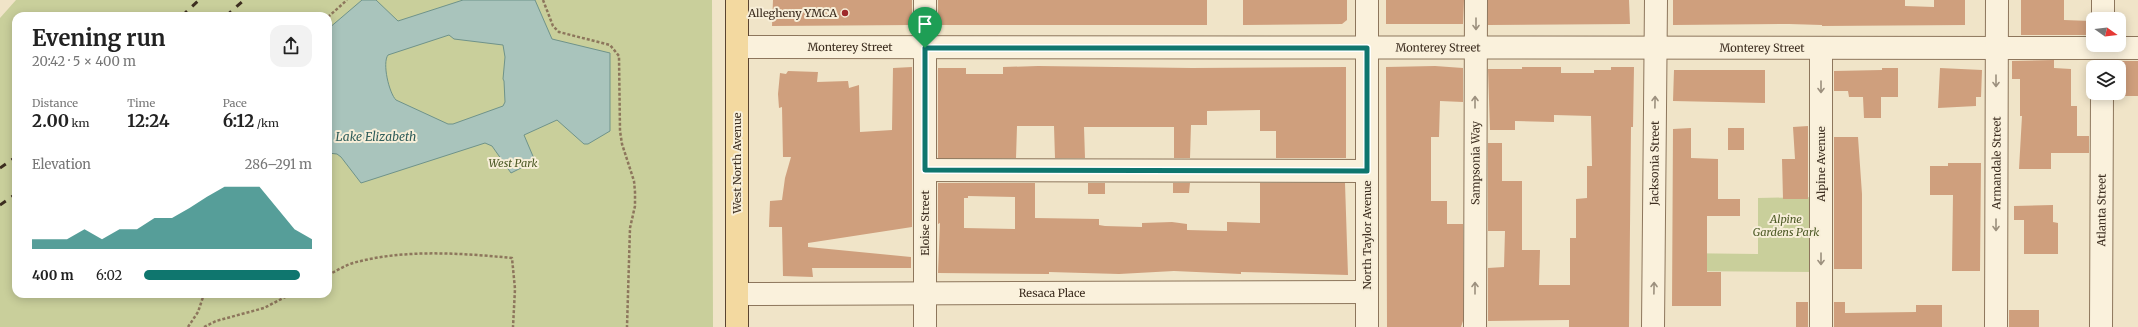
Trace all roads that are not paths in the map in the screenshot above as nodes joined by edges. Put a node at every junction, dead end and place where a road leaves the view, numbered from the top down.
1 (737, 0) edge
2 (925, 0) edge
3 (1367, 0) edge
4 (1476, 0) edge
5 (1656, 0) edge
6 (1997, 0) edge
7 (2103, 0) edge
8 (2103, 12) edge
9 (738, 47) junction
10 (925, 48) junction
11 (1367, 48) junction
12 (1476, 48) junction
13 (1656, 48) junction
14 (1821, 48) junction
15 (1996, 48) junction
16 (2138, 48) edge
17 (2102, 53) edge
18 (2102, 100) edge
19 (925, 170) junction
20 (1367, 171) junction
21 (1367, 292) junction
22 (925, 293) junction
23 (737, 294) junction
24 (737, 327) edge
25 (925, 327) edge
26 (1367, 327) edge
27 (1475, 327) edge
28 (1653, 327) edge
29 (1821, 327) edge
30 (1996, 327) edge
31 (2101, 327) edge

1 - 9 main road, West North Avenue
2 - 10 street, Eloise Street
3 - 11 street, North Taylor Avenue
4 -> 12 street, Sampsonia Way
5 - 13 street, Jacksonia Street
6 - 15 street, Armandale Street
7 - 8 street
9 - 10 street, Monterey Street
9 - 23 main road, West North Avenue
10 - 11 street, Monterey Street
10 - 19 street, Eloise Street
11 - 12 street, Monterey Street
11 - 20 street, North Taylor Avenue
12 - 13 street, Monterey Street
27 -> 12 street, Sampsonia Way
13 - 14 street, Monterey Street
28 -> 13 street, Jacksonia Street
14 - 15 street, Monterey Street
14 -> 29 street, Alpine Avenue
15 - 17 street, Monterey Street
15 -> 30 street, Armandale Street
16 - 17 street, Monterey Street
18 - 31 street, Atlanta Street
19 - 20 street
19 - 22 street, Eloise Street
20 - 21 street, North Taylor Avenue
21 - 22 street, Resaca Place
21 - 26 street, North Taylor Avenue
22 - 23 street, Resaca Place
22 - 25 street, Eloise Street
23 - 24 main road, West North Avenue

